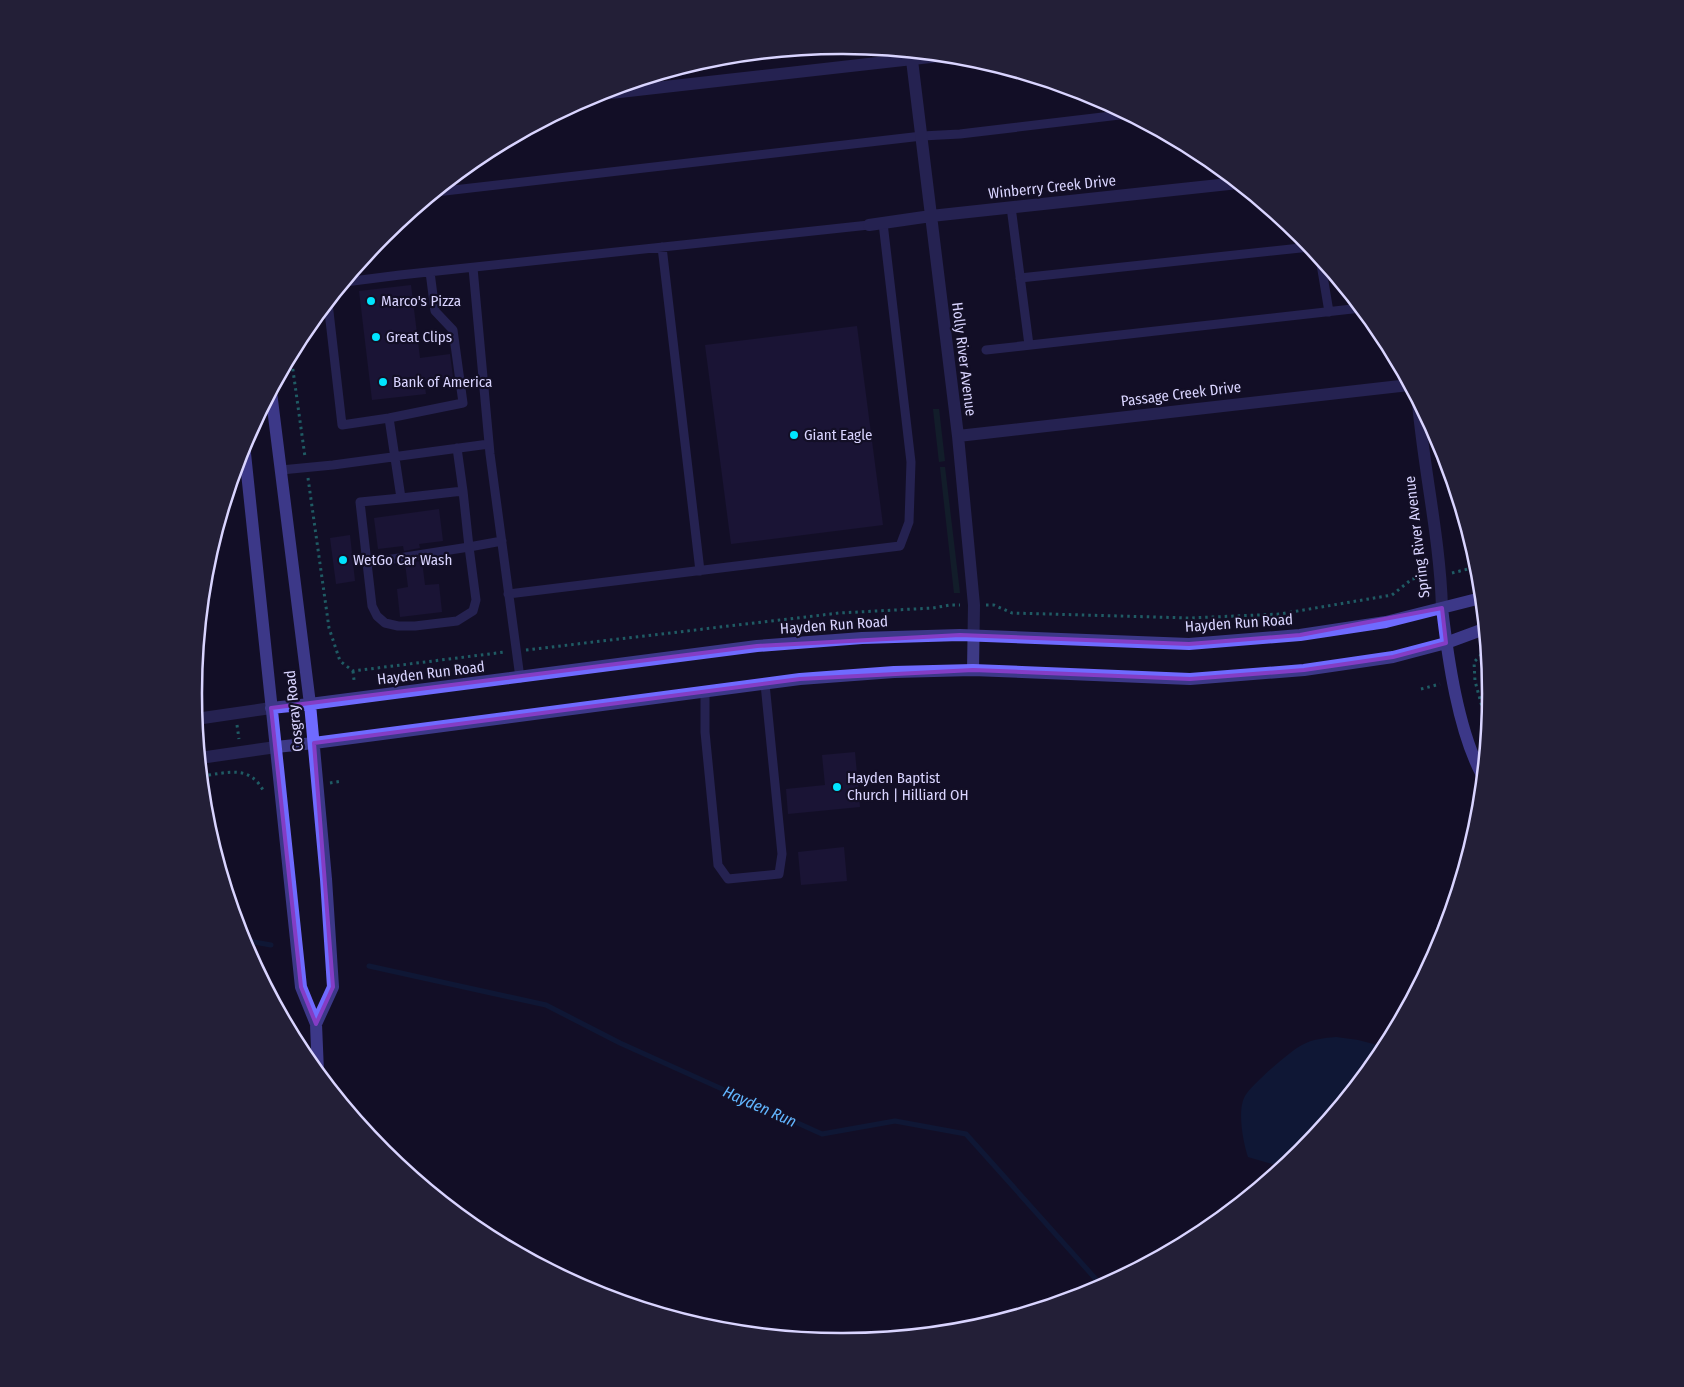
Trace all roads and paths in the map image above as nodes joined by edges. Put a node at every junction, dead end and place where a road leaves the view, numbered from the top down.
1 (904, 57) edge
2 (911, 58) edge
3 (629, 91) edge
4 (1115, 115) edge
5 (922, 136) junction
6 (1228, 184) edge
7 (447, 191) edge
8 (1011, 207) junction
9 (930, 216) junction
10 (883, 223) junction
11 (869, 225) joint
12 (662, 247) junction
13 (1301, 248) edge
14 (473, 268) junction
15 (1322, 271) edge
16 (430, 272) junction
17 (1020, 278) junction
18 (353, 281) edge
19 (1353, 309) edge
20 (329, 311) edge
21 (1328, 312) junction
22 (1029, 346) junction
23 (986, 350) dead end
24 (292, 367) edge
25 (1402, 386) edge
26 (272, 403) edge
27 (389, 418) junction
28 (1420, 419) edge
29 (958, 436) junction
30 (489, 444) junction
31 (457, 448) junction
32 (395, 457) junction
33 (246, 462) edge
34 (306, 468) junction
35 (281, 470) junction
36 (464, 491) junction
37 (400, 498) junction
38 (502, 541) junction
39 (469, 547) junction
40 (367, 564) junction
41 (700, 570) junction
42 (1469, 570) edge
43 (1460, 571) dead end
44 (1421, 578) dead end
45 (508, 594) junction
46 (1474, 600) edge
47 (957, 605) dead end
48 (988, 605) dead end
49 (1442, 608) junction
50 (1478, 631) edge
51 (973, 636) junction
52 (1446, 643) junction
53 (544, 648) dead end
54 (495, 654) dead end
55 (1480, 656) edge
56 (972, 670) junction
57 (353, 671) junction
58 (520, 678) junction
59 (354, 680) dead end
60 (765, 684) junction
61 (705, 692) junction
62 (310, 704) junction
63 (1481, 705) edge
64 (271, 708) junction
65 (236, 713) junction
66 (203, 718) edge
67 (314, 743) junction
68 (276, 747) junction
69 (240, 752) junction
70 (206, 757) edge
71 (1477, 762) edge
72 (208, 775) edge
73 (264, 792) dead end
74 (316, 1024) junction
75 (317, 1060) edge

1 - 3 street
2 - 5 street, Holly River Avenue
4 - 5 lane
5 - 7 lane
5 - 9 street, Holly River Avenue
6 - 8 street, Winberry Creek Drive
8 - 9 street, Winberry Creek Drive
8 - 17 lane
9 - 10 street, Winberry Creek Drive
9 - 29 street, Holly River Avenue
10 - 11 street, Winberry Creek Drive
10 - 41 lane
11 - 12 lane
12 - 14 lane
12 - 41 lane
13 - 17 lane
14 - 16 lane
14 - 30 lane
15 - 21 lane
16 - 18 lane
16 - 27 lane
17 - 22 lane
19 - 21 lane
20 - 27 lane
21 - 22 lane
22 - 23 lane
24 - 34 path
25 - 29 street, Passage Creek Drive
26 - 35 main road, Cosgray Road
27 - 32 lane
28 - 49 street, Spring River Avenue
29 - 51 street, Holly River Avenue
30 - 31 lane
30 - 38 lane
31 - 32 lane
31 - 36 lane
32 - 34 lane
32 - 37 lane
33 - 64 main road, Cosgray Road
34 - 35 lane
34 - 57 path
35 - 62 main road, Cosgray Road
36 - 37 lane
36 - 39 lane
37 - 40 lane
38 - 39 lane
38 - 45 lane
39 - 40 lane
39 - 40 lane
41 - 45 lane
42 - 43 path
44 - 48 path
45 - 58 lane
46 - 49 main road, Hayden Run Road
47 - 53 path
49 - 51 main road, Hayden Run Road
49 - 52 main road
50 - 52 main road
51 - 56 street, Holly River Avenue
51 - 58 main road, Hayden Run Road
52 - 56 main road
52 - 71 main road
54 - 57 path
55 - 63 path
56 - 60 main road
57 - 59 path
58 - 62 main road, Hayden Run Road
60 - 61 main road
60 - 61 lane
61 - 67 main road
62 - 64 main road, Hayden Run Road
62 - 67 main road, Cosgray Road
64 - 65 street, Hayden Run Road
64 - 68 main road, Cosgray Road
65 - 66 street, Hayden Run Road
65 - 69 path
67 - 68 street
67 - 74 main road, Cosgray Road
68 - 69 street
68 - 74 main road, Cosgray Road
69 - 70 street
72 - 73 path
74 - 75 main road, Cosgray Road

